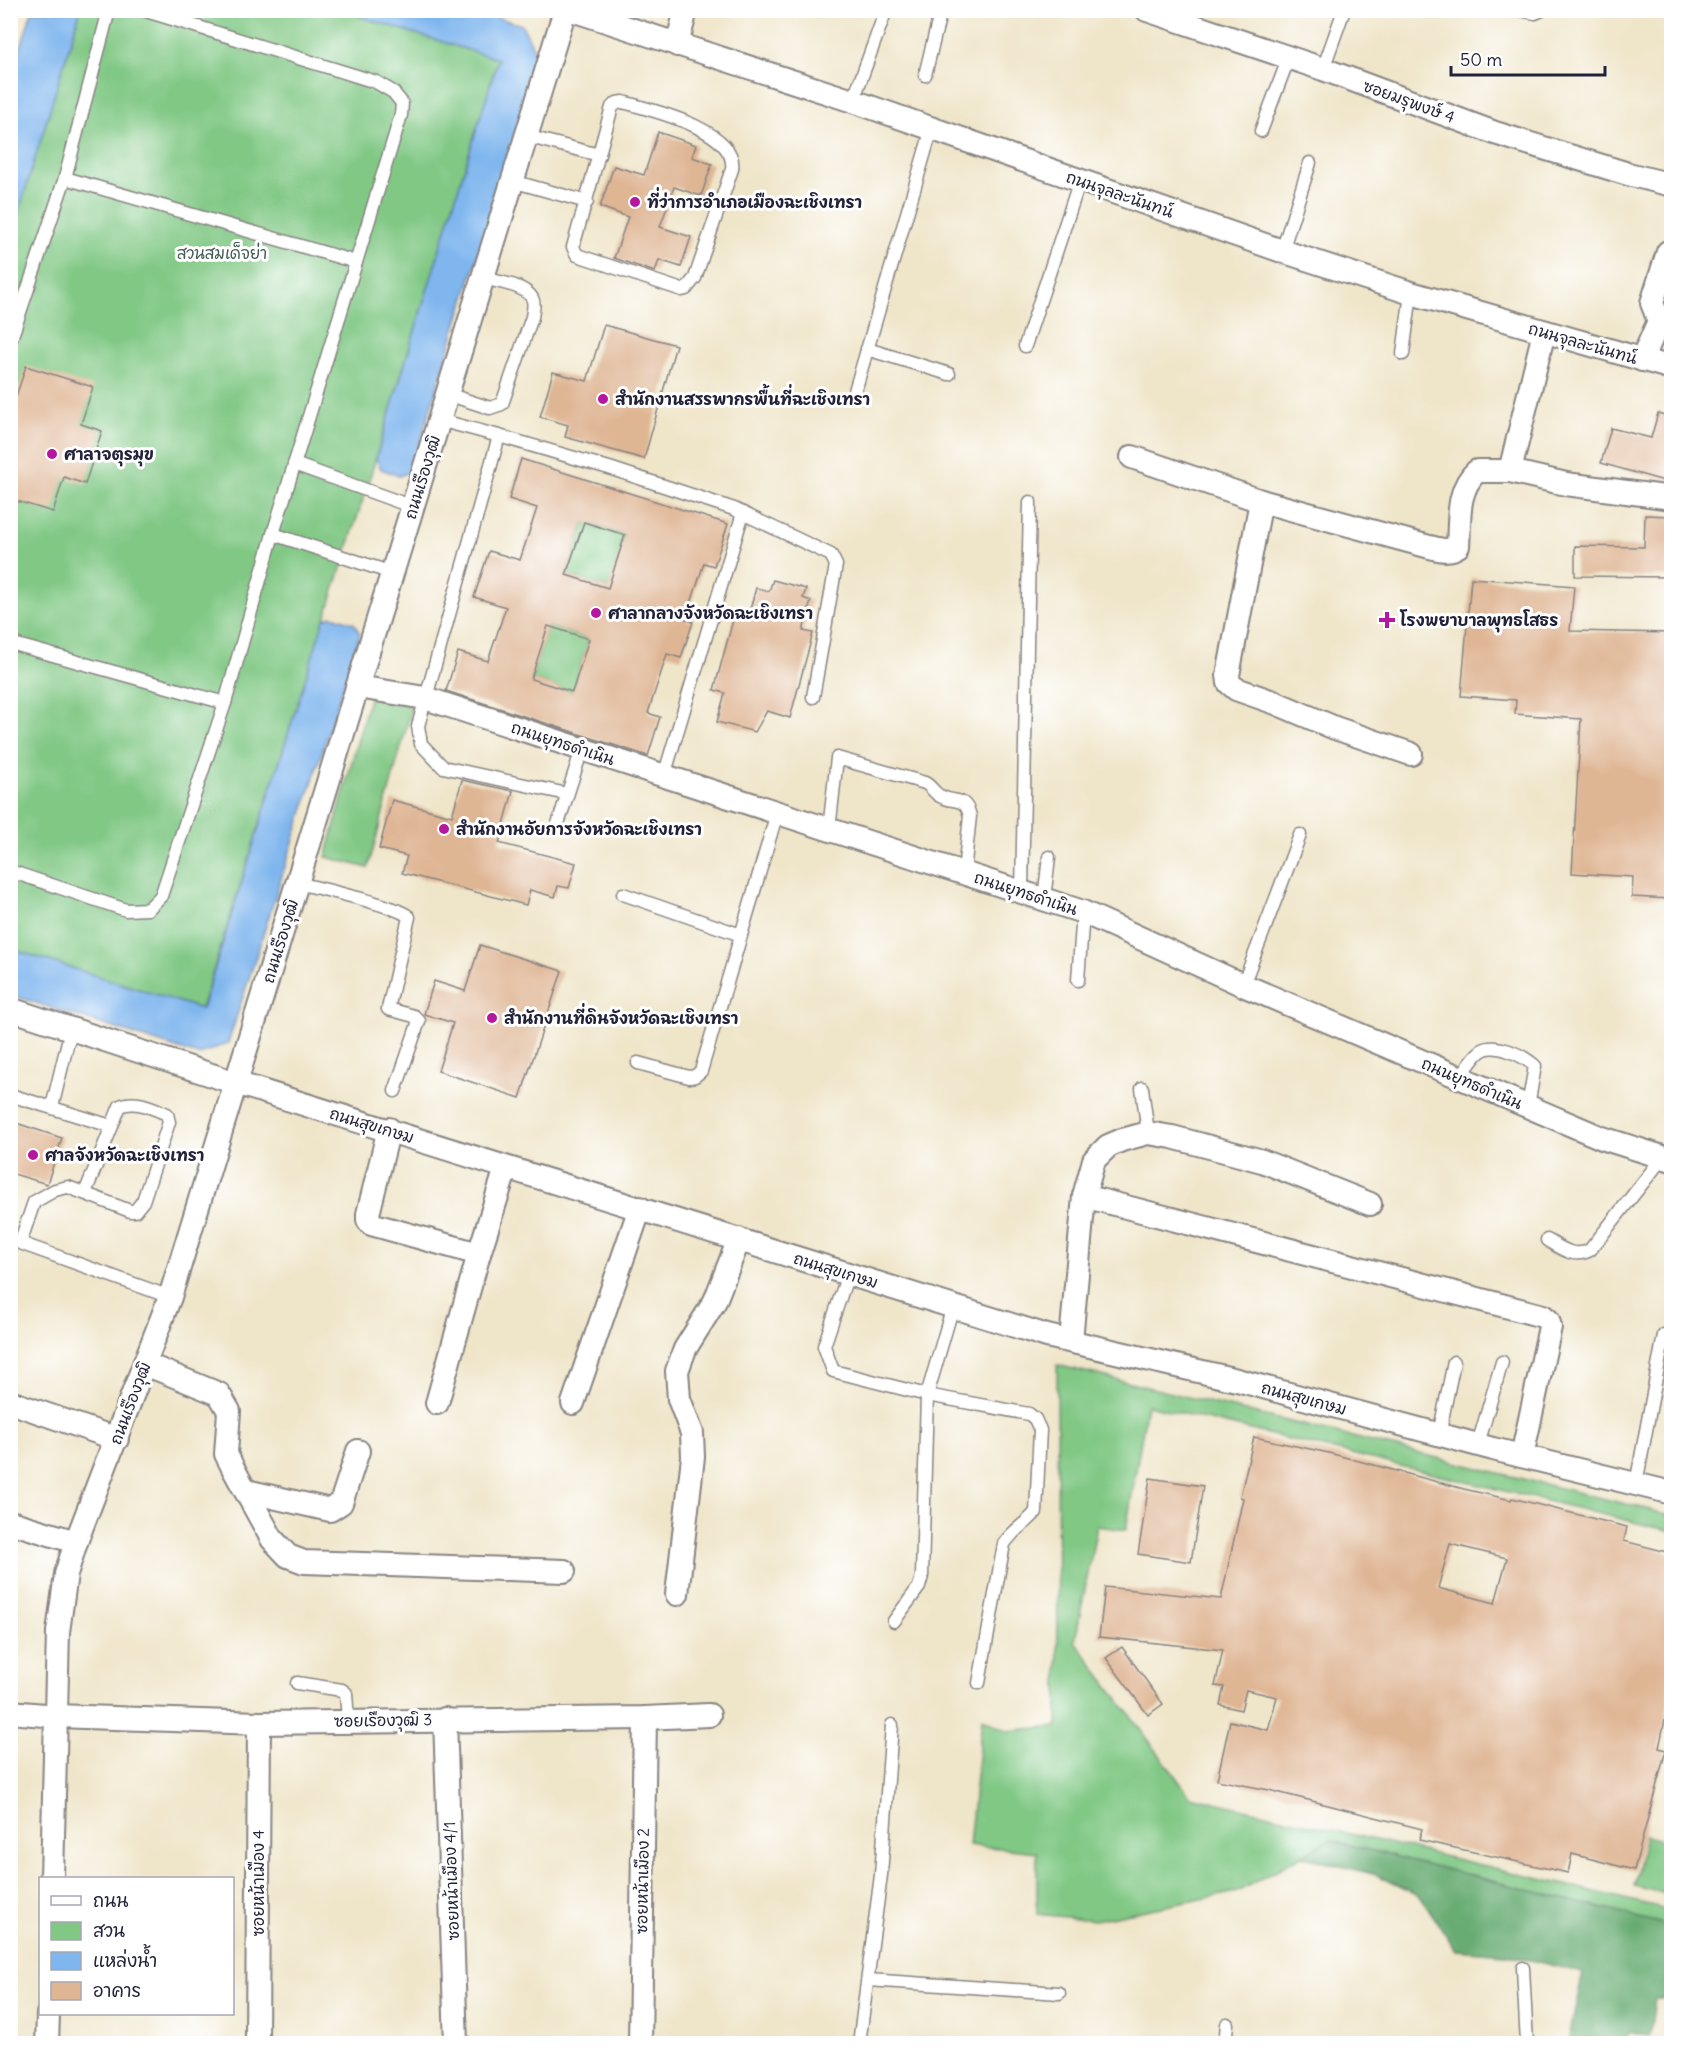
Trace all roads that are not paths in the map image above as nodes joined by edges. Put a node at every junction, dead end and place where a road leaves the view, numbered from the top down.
1 (109, 10) edge
2 (143, 10) edge
3 (686, 10) edge
4 (886, 10) edge
5 (941, 10) edge
6 (1148, 10) edge
7 (1344, 10) edge
8 (1520, 10) edge
9 (1542, 10) edge
10 (572, 11) edge
11 (677, 45) junction
12 (1289, 57) junction
13 (1323, 69) junction
14 (925, 75) dead end
15 (853, 101) junction
16 (932, 128) junction
17 (1262, 131) dead end
18 (526, 136) junction
19 (599, 155) junction
20 (1310, 163) dead end
21 (64, 178) junction
22 (1080, 180) junction
23 (512, 181) junction
24 (1671, 185) edge
25 (587, 202) junction
26 (1671, 250) edge
27 (1282, 251) junction
28 (356, 262) junction
29 (483, 278) junction
30 (1411, 293) junction
31 (1544, 332) junction
32 (10, 342) edge
33 (1025, 346) dead end
34 (867, 349) junction
35 (1403, 354) dead end
36 (1642, 360) junction
37 (1671, 368) edge
38 (949, 374) dead end
39 (855, 391) dead end
40 (447, 394) junction
41 (439, 420) junction
42 (499, 436) junction
43 (1132, 457) dead end
44 (294, 464) junction
45 (1510, 471) junction
46 (1671, 498) edge
47 (1261, 501) junction
48 (1030, 502) dead end
49 (413, 507) junction
50 (743, 513) junction
51 (273, 534) junction
52 (392, 573) junction
53 (10, 643) edge
54 (358, 687) junction
55 (813, 697) dead end
56 (425, 698) junction
57 (225, 703) junction
58 (582, 749) junction
59 (1411, 754) dead end
60 (664, 776) junction
61 (567, 794) junction
62 (777, 813) junction
63 (557, 827) dead end
64 (829, 830) junction
65 (1300, 835) dead end
66 (1049, 857) dead end
67 (10, 872) edge
68 (964, 872) junction
69 (298, 883) junction
70 (1022, 890) junction
71 (622, 894) dead end
72 (1044, 898) junction
73 (1083, 912) junction
74 (741, 935) junction
75 (1078, 980) dead end
76 (1243, 985) junction
77 (10, 1009) edge
78 (71, 1029) junction
79 (638, 1063) dead end
80 (1460, 1078) junction
81 (236, 1083) junction
82 (1142, 1088) dead end
83 (395, 1091) dead end
84 (10, 1095) edge
85 (1528, 1106) junction
86 (52, 1107) junction
87 (111, 1126) junction
88 (389, 1130) junction
89 (1148, 1133) junction
90 (1667, 1159) edge
91 (506, 1168) junction
92 (85, 1193) junction
93 (1084, 1196) junction
94 (1370, 1203) dead end
95 (640, 1208) junction
96 (739, 1239) junction
97 (1547, 1240) dead end
98 (479, 1254) junction
99 (848, 1274) junction
100 (170, 1298) junction
101 (952, 1306) junction
102 (1664, 1335) dead end
103 (1071, 1341) junction
104 (1454, 1362) dead end
105 (1502, 1362) dead end
106 (145, 1364) junction
107 (927, 1395) junction
108 (10, 1402) edge
109 (437, 1403) dead end
110 (573, 1403) dead end
111 (1439, 1434) junction
112 (117, 1439) junction
113 (1478, 1444) junction
114 (358, 1451) dead end
115 (1522, 1456) junction
116 (1636, 1484) junction
117 (246, 1491) junction
118 (1671, 1493) edge
119 (10, 1522) edge
120 (76, 1542) junction
121 (564, 1570) dead end
122 (677, 1594) dead end
123 (894, 1621) dead end
124 (297, 1683) dead end
125 (979, 1683) dead end
126 (10, 1712) edge
127 (709, 1715) dead end
128 (56, 1716) junction
129 (645, 1718) junction
130 (445, 1719) junction
131 (348, 1721) junction
132 (258, 1723) junction
133 (892, 1725) dead end
134 (51, 1877) edge
135 (1523, 1968) dead end
136 (868, 1980) junction
137 (1059, 1993) dead end
138 (48, 2015) edge
139 (1227, 2024) dead end
140 (47, 2043) edge
141 (257, 2043) edge
142 (456, 2043) edge
143 (640, 2043) edge
144 (860, 2043) edge
145 (1225, 2043) edge
146 (1527, 2043) edge

1 - 21 lane
2 - 28 lane
3 - 11 street
4 - 15 lane
5 - 14 lane
6 - 12 street, ซอยมรุพงษ์ 4
7 - 13 lane
8 - 9 lane
10 - 11 street, ถนนจุลละนันทน์
10 - 18 street, ถนนเรืองวุฒิ
11 - 15 street, ถนนจุลละนันทน์
12 - 13 street, ซอยมรุพงษ์ 4
12 - 17 lane
13 - 24 street, ซอยมรุพงษ์ 4
15 - 16 street, ถนนจุลละนันทน์
16 - 22 street, ถนนจุลละนันทน์
16 - 34 lane
18 - 19 lane
18 - 23 street, ถนนเรืองวุฒิ
19 - 25 lane
19 - 25 lane
20 - 27 lane
21 - 28 lane
21 - 32 lane
22 - 27 street, ถนนจุลละนันทน์
22 - 33 lane
23 - 25 lane
23 - 29 street, ถนนเรืองวุฒิ
26 - 36 street
27 - 30 street, ถนนจุลละนันทน์
28 - 44 lane
29 - 40 street, ถนนเรืองวุฒิ
29 - 40 lane
30 - 31 street, ถนนจุลละนันทน์
30 - 35 lane
31 - 36 street, ถนนจุลละนันทน์
31 - 45 street
34 - 38 lane
34 - 39 lane
36 - 37 street, ถนนจุลละนันทน์
40 - 41 street, ถนนเรืองวุฒิ
41 - 42 lane
41 - 49 street, ถนนเรืองวุฒิ
42 - 50 lane
42 - 56 lane
43 - 47 street
44 - 49 lane
44 - 51 lane
45 - 46 street
45 - 47 street
47 - 59 street
48 - 70 lane
49 - 52 street, ถนนเรืองวุฒิ
50 - 55 lane
50 - 60 lane
51 - 52 lane
51 - 57 lane
52 - 54 street, ถนนเรืองวุฒิ
53 - 57 lane
54 - 56 street, ถนนยุทธดำเนิน
54 - 69 street, ถนนเรืองวุฒิ
56 - 58 street, ถนนยุทธดำเนิน
56 - 61 lane
57 - 67 lane
58 - 60 street, ถนนยุทธดำเนิน
58 - 61 lane
60 - 62 street, ถนนยุทธดำเนิน
61 - 63 lane
62 - 64 street, ถนนยุทธดำเนิน
62 - 74 lane
64 - 68 street, ถนนยุทธดำเนิน
64 - 68 lane
65 - 76 lane
66 - 72 lane
68 - 70 street, ถนนยุทธดำเนิน
69 - 81 street, ถนนเรืองวุฒิ
69 - 83 lane
70 - 72 street, ถนนยุทธดำเนิน
71 - 74 lane
72 - 73 street, ถนนยุทธดำเนิน
73 - 75 lane
73 - 76 street, ถนนยุทธดำเนิน
74 - 79 lane
76 - 80 street, ถนนยุทธดำเนิน
77 - 78 street, ถนนสุขเกษม
78 - 81 street, ถนนสุขเกษม
78 - 86 lane
80 - 85 street, ถนนยุทธดำเนิน
80 - 85 lane
81 - 88 street, ถนนสุขเกษม
81 - 100 street, ถนนเรืองวุฒิ
82 - 89 lane
84 - 86 lane
85 - 90 street, ถนนยุทธดำเนิน
86 - 87 lane
87 - 92 lane
87 - 92 lane
88 - 91 street, ถนนสุขเกษม
88 - 98 street
89 - 93 street
89 - 94 street
90 - 97 lane
91 - 95 street, ถนนสุขเกษม
91 - 98 street
92 - 100 lane
93 - 103 street
93 - 115 street
95 - 96 street, ถนนสุขเกษม
95 - 110 street
96 - 99 street, ถนนสุขเกษม
96 - 122 street
98 - 109 street
99 - 101 street, ถนนสุขเกษม
99 - 107 lane
100 - 106 street, ถนนเรืองวุฒิ
101 - 103 street, ถนนสุขเกษม
101 - 107 lane
102 - 116 lane
103 - 111 street, ถนนสุขเกษม
104 - 111 lane
105 - 113 lane
106 - 112 street, ถนนเรืองวุฒิ
106 - 117 street
107 - 123 lane
107 - 125 lane
108 - 112 street
111 - 113 street, ถนนสุขเกษม
112 - 120 street, ถนนเรืองวุฒิ
113 - 115 street, ถนนสุขเกษม
114 - 117 street
115 - 116 street, ถนนสุขเกษม
116 - 118 street, ถนนสุขเกษม
117 - 121 street
119 - 120 street
120 - 128 street, ถนนเรืองวุฒิ
124 - 131 lane
126 - 128 street, ซอยเรืองวุฒิ 3
127 - 129 street, ซอยเรืองวุฒิ 3
128 - 132 street, ซอยเรืองวุฒิ 3
128 - 134 street, ถนนเรืองวุฒิ
129 - 130 street, ซอยเรืองวุฒิ 3
129 - 143 street, ซอยหน้าเมือง 2
130 - 131 street, ซอยเรืองวุฒิ 3
130 - 142 street, ซอยหน้าเมือง 4/1
131 - 132 street, ซอยเรืองวุฒิ 3
132 - 141 street, ซอยหน้าเมือง 4
133 - 136 lane
135 - 146 lane
136 - 137 lane
136 - 144 lane
138 - 140 street
139 - 145 lane

